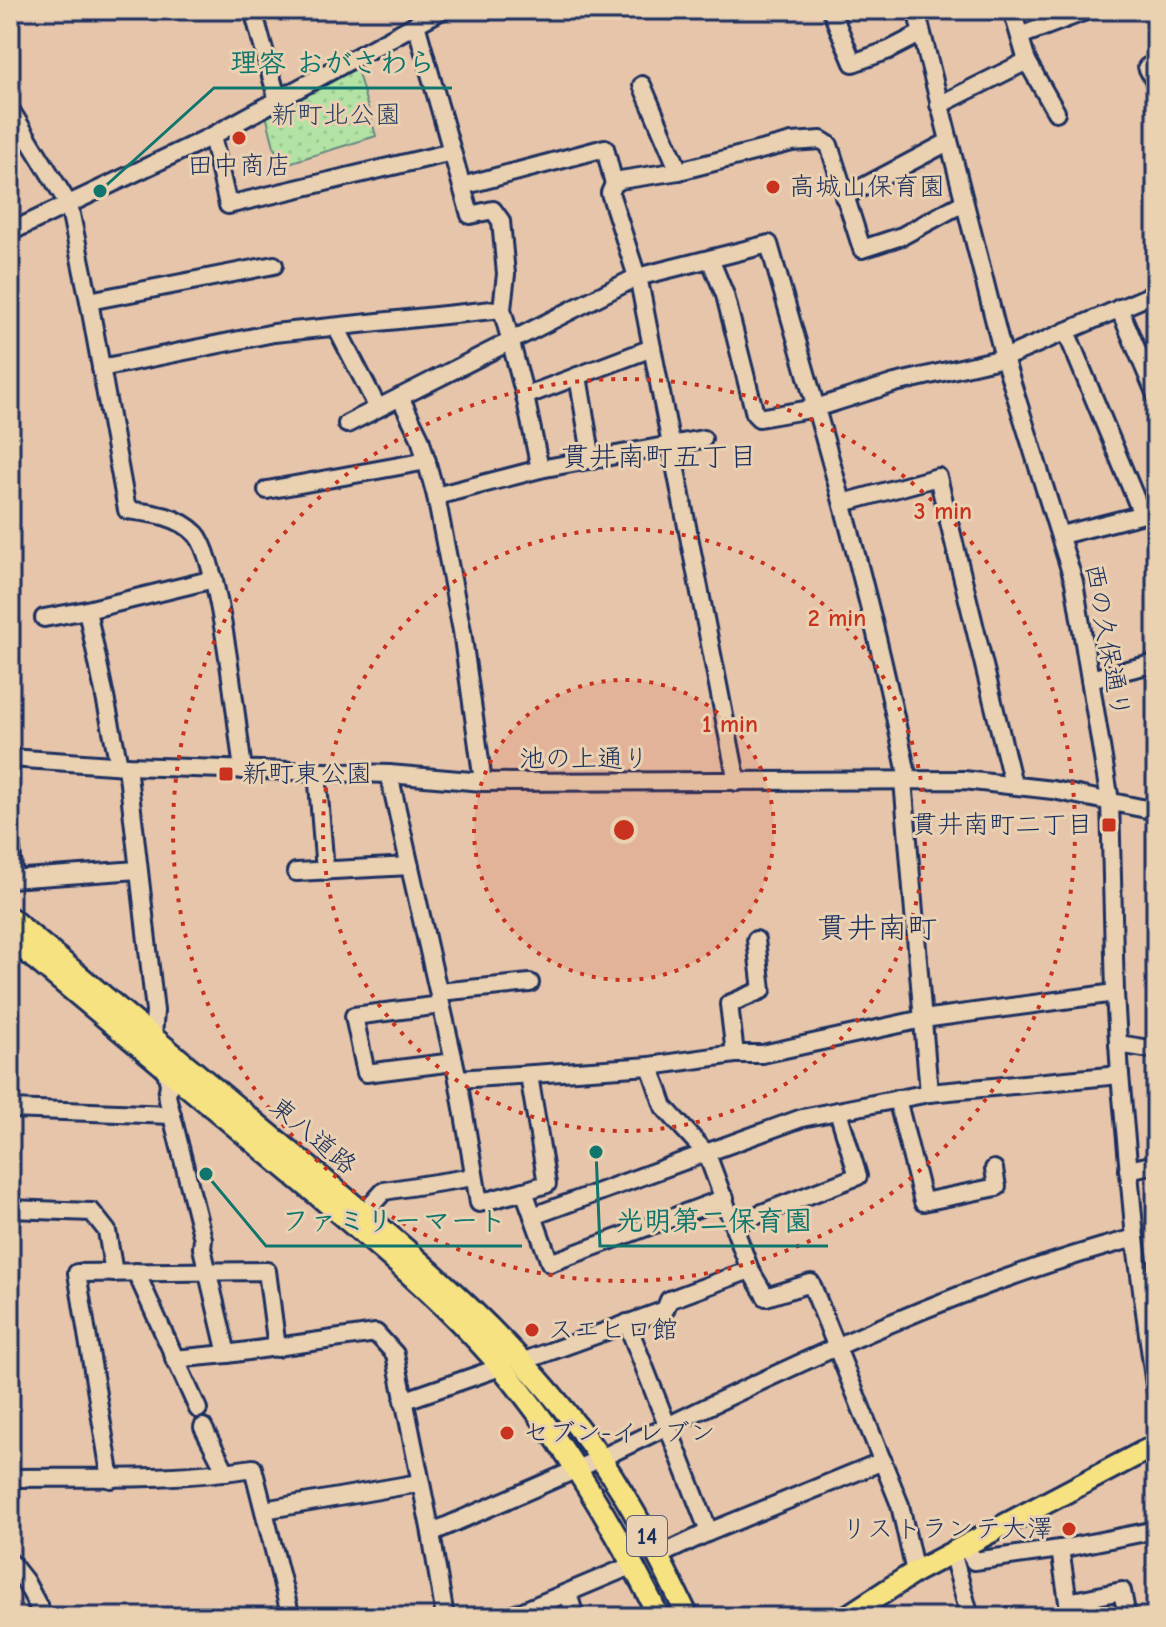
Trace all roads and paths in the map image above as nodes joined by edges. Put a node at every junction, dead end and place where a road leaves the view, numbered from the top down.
1 (253, 10) edge
2 (442, 10) edge
3 (831, 10) edge
4 (916, 10) edge
5 (1012, 10) edge
6 (1086, 11) edge
7 (416, 24) junction
8 (920, 34) junction
9 (1020, 36) junction
10 (1027, 61) junction
11 (1156, 63) edge
12 (1156, 84) edge
13 (642, 85) dead end
14 (278, 101) junction
15 (939, 105) junction
16 (10, 109) edge
17 (1056, 112) dead end
18 (212, 136) junction
19 (948, 142) junction
20 (452, 152) junction
21 (679, 171) junction
22 (614, 184) junction
23 (462, 186) junction
24 (844, 197) junction
25 (963, 203) junction
26 (69, 205) junction
27 (10, 232) edge
28 (710, 259) junction
29 (274, 265) dead end
30 (637, 277) junction
31 (1156, 293) edge
32 (89, 301) junction
33 (1119, 308) junction
34 (502, 309) junction
35 (336, 327) junction
36 (1066, 331) junction
37 (510, 342) junction
38 (652, 348) junction
39 (1004, 358) junction
40 (101, 368) junction
41 (578, 376) junction
42 (1156, 395) edge
43 (525, 396) junction
44 (400, 397) junction
45 (378, 408) junction
46 (816, 408) junction
47 (347, 424) dead end
48 (703, 439) dead end
49 (671, 446) junction
50 (592, 460) junction
51 (427, 461) junction
52 (540, 469) junction
53 (267, 490) dead end
54 (436, 496) junction
55 (843, 503) junction
56 (1149, 512) edge
57 (1061, 535) junction
58 (214, 579) junction
59 (87, 610) junction
60 (44, 618) dead end
61 (1156, 663) edge
62 (1090, 679) junction
63 (10, 758) edge
64 (123, 765) junction
65 (243, 770) junction
66 (317, 771) junction
67 (389, 774) junction
68 (906, 780) junction
69 (483, 782) junction
70 (737, 782) junction
71 (1013, 784) junction
72 (1110, 801) junction
73 (1156, 811) edge
74 (10, 839) edge
75 (410, 866) junction
76 (138, 870) junction
77 (325, 871) junction
78 (296, 872) dead end
79 (12, 878) edge
80 (10, 918) edge
81 (10, 938) edge
82 (756, 940) dead end
83 (530, 983) dead end
84 (1115, 993) junction
85 (440, 998) junction
86 (923, 1019) junction
87 (153, 1036) junction
88 (1118, 1044) junction
89 (1156, 1050) edge
90 (735, 1054) junction
91 (454, 1062) junction
92 (650, 1066) junction
93 (166, 1069) junction
94 (529, 1075) junction
95 (1120, 1075) junction
96 (458, 1079) junction
97 (929, 1093) junction
98 (897, 1099) junction
99 (10, 1109) edge
100 (838, 1111) junction
101 (172, 1115) junction
102 (707, 1154) junction
103 (1156, 1164) edge
104 (994, 1169) dead end
105 (1128, 1170) junction
106 (474, 1177) junction
107 (524, 1191) junction
108 (725, 1198) junction
109 (10, 1209) edge
110 (364, 1213) junction
111 (533, 1216) junction
112 (734, 1224) junction
113 (1135, 1238) junction
114 (750, 1270) junction
115 (136, 1272) junction
116 (114, 1273) junction
117 (208, 1274) junction
118 (1149, 1292) edge
119 (627, 1323) junction
120 (835, 1346) junction
121 (277, 1348) junction
122 (227, 1354) junction
123 (174, 1359) junction
124 (511, 1364) junction
125 (1156, 1393) edge
126 (403, 1401) junction
127 (198, 1409) dead end
128 (668, 1424) junction
129 (203, 1427) dead end
130 (1156, 1445) edge
131 (600, 1458) junction
132 (883, 1461) junction
133 (574, 1469) junction
134 (226, 1472) junction
135 (10, 1478) edge
136 (111, 1479) junction
137 (419, 1483) junction
138 (264, 1510) junction
139 (1156, 1530) edge
140 (709, 1532) junction
141 (431, 1533) junction
142 (959, 1548) junction
143 (1060, 1549) junction
144 (658, 1556) junction
145 (633, 1565) junction
146 (12, 1567) edge
147 (915, 1572) junction
148 (568, 1593) junction
149 (44, 1617) edge
150 (291, 1617) edge
151 (445, 1617) edge
152 (509, 1617) edge
153 (575, 1617) edge
154 (659, 1617) edge
155 (688, 1617) edge
156 (846, 1617) edge
157 (970, 1617) edge
158 (1127, 1617) edge

1 - 14 street
2 - 7 street
3 - 8 street
4 - 8 street, 西の久保通り
5 - 9 street
6 - 9 street
7 - 14 street
7 - 20 street
8 - 15 street, 西の久保通り
9 - 10 street
10 - 15 street
10 - 17 street
11 - 12 street
13 - 21 street
14 - 18 street
15 - 19 street, 西の久保通り
16 - 26 street
18 - 20 street
18 - 26 street
19 - 24 street
19 - 25 street, 西の久保通り
20 - 23 street
21 - 22 street
21 - 24 street
22 - 23 street
22 - 30 street
23 - 34 street
24 - 25 street
25 - 39 street, 西の久保通り
26 - 27 street
26 - 32 street
28 - 30 street
28 - 46 street
28 - 46 street
29 - 32 street
30 - 37 street
30 - 38 street
31 - 33 street
32 - 40 street
33 - 36 street
33 - 42 street
34 - 35 street
34 - 37 street
35 - 40 street
35 - 45 street
36 - 39 street
36 - 56 street
37 - 43 street
37 - 44 street
38 - 41 street
38 - 49 street
39 - 46 street
39 - 57 street, 西の久保通り
40 - 58 street
41 - 43 street
41 - 50 street
43 - 52 street
44 - 45 street
44 - 51 street
45 - 47 street
46 - 55 street
48 - 49 street
49 - 50 street
49 - 70 street
50 - 52 street
51 - 53 street
51 - 54 street
52 - 54 street
54 - 69 street
55 - 68 street
55 - 71 street
56 - 57 street
57 - 62 street, 西の久保通り
58 - 59 street
58 - 65 street
59 - 60 street
59 - 64 street
61 - 62 street
62 - 72 street, 西の久保通り
63 - 64 street, 池の上通り
64 - 65 street, 池の上通り
64 - 76 street
65 - 66 street, 池の上通り
66 - 67 street, 池の上通り
66 - 77 street
67 - 69 street, 池の上通り
67 - 75 street
68 - 70 street, 池の上通り
68 - 71 street, 池の上通り
68 - 86 street
69 - 70 street, 池の上通り
71 - 72 street, 池の上通り
72 - 73 street, 池の上通り
72 - 84 street, 西の久保通り
74 - 79 street
75 - 77 street
75 - 85 street
76 - 79 street
76 - 87 street
77 - 78 street
80 - 87 main road, 東八道路 / 14
81 - 93 main road, 東八道路 / 14
82 - 90 street
83 - 85 street
84 - 86 street
84 - 88 street, 西の久保通り
85 - 91 street
85 - 91 street
86 - 90 street
86 - 97 street
87 - 93 street
87 - 110 main road, 東八道路 / 14
88 - 89 street
88 - 95 street, 西の久保通り
90 - 92 street
91 - 96 street
92 - 94 street
92 - 102 street
93 - 101 street
93 - 124 main road, 東八道路 / 14
94 - 96 street
94 - 107 street
95 - 97 street
95 - 105 street, 西の久保通り
96 - 106 street
97 - 98 street
98 - 100 street
98 - 104 street
99 - 101 street
100 - 102 street
100 - 112 street
101 - 117 street
102 - 108 street
102 - 111 street
103 - 105 street
105 - 113 street, 西の久保通り
106 - 107 street
106 - 110 street
107 - 111 street
108 - 111 street
108 - 112 street
109 - 116 street
110 - 124 main road, 東八道路 / 14
112 - 114 street
113 - 118 street, 西の久保通り
113 - 120 street
114 - 119 street
114 - 120 street
115 - 116 street
115 - 117 street
115 - 123 street
116 - 136 street
117 - 121 street
117 - 122 street
118 - 125 street, 西の久保通り
119 - 124 street
119 - 128 street
120 - 128 street
120 - 132 street
121 - 122 street
121 - 126 street
122 - 123 street
123 - 127 street
124 - 126 street
124 - 131 main road, 東八道路 / 14
124 - 133 main road, 東八道路 / 14
126 - 137 street
128 - 131 street
128 - 140 street
129 - 134 street
130 - 142 main road
131 - 133 street
131 - 144 main road, 東八道路 / 14
132 - 140 street
132 - 147 street
133 - 141 street
133 - 145 main road, 東八道路 / 14
134 - 136 street
134 - 138 street
135 - 136 street
137 - 138 street
137 - 141 street
138 - 150 street
139 - 143 street
140 - 144 street
141 - 151 street
142 - 143 street
142 - 147 main road
142 - 157 street
143 - 158 street
144 - 155 main road, 東八道路 / 14
145 - 148 street
145 - 154 main road, 東八道路 / 14
146 - 149 street
147 - 156 main road
148 - 152 street
148 - 153 street

